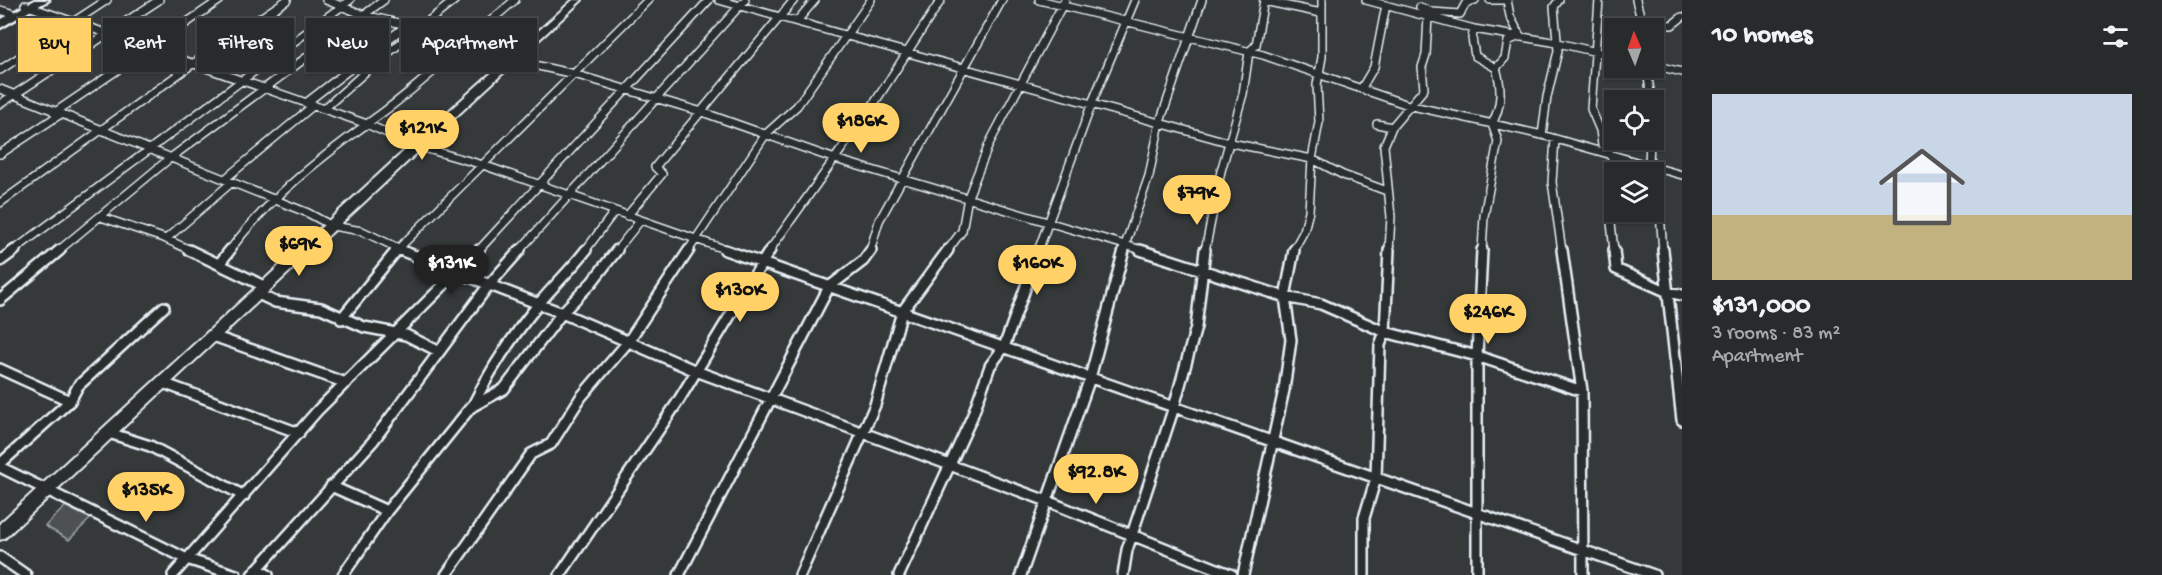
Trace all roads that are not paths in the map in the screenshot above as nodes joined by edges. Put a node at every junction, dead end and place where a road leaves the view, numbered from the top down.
1 (43, 0) edge
2 (107, 0) edge
3 (159, 0) edge
4 (220, 0) edge
5 (287, 0) edge
6 (326, 0) edge
7 (350, 0) edge
8 (384, 0) edge
9 (455, 0) edge
10 (515, 0) edge
11 (579, 0) edge
12 (648, 0) edge
13 (709, 0) edge
14 (719, 0) edge
15 (794, 0) edge
16 (815, 0) edge
17 (871, 0) edge
18 (941, 0) edge
19 (1002, 0) edge
20 (1039, 0) edge
21 (1135, 0) edge
22 (1202, 0) edge
23 (1264, 0) edge
24 (1322, 0) edge
25 (1366, 0) edge
26 (1474, 0) edge
27 (1490, 0) edge
28 (1507, 0) edge
29 (1559, 0) edge
30 (1599, 0) edge
31 (1636, 0) edge
32 (1377, 1) edge
33 (1466, 2) edge
34 (742, 3) edge
35 (1064, 3) edge
36 (30, 4) edge
37 (1386, 5) junction
38 (340, 7) junction
39 (1420, 7) edge
40 (6, 12) edge
41 (1321, 13) junction
42 (364, 15) junction
43 (1428, 16) junction
44 (780, 17) junction
45 (68, 18) edge
46 (80, 18) edge
47 (132, 18) edge
48 (433, 18) edge
49 (494, 18) edge
50 (1640, 18) edge
51 (1681, 19) edge
52 (0, 20) edge
53 (797, 21) junction
54 (1126, 22) junction
55 (185, 23) edge
56 (401, 24) edge
57 (0, 25) edge
58 (1664, 25) edge
59 (1474, 29) junction
60 (401, 30) edge
61 (1682, 31) edge
62 (847, 35) junction
63 (1520, 36) junction
64 (103, 37) edge
65 (537, 38) edge
66 (1188, 38) junction
67 (1558, 43) junction
68 (401, 44) edge
69 (909, 52) junction
70 (1249, 52) junction
71 (1595, 52) junction
72 (1604, 54) edge
73 (18, 58) edge
74 (185, 60) edge
75 (194, 63) junction
76 (537, 66) edge
77 (964, 67) junction
78 (1496, 68) junction
79 (1664, 68) edge
80 (0, 70) edge
81 (114, 72) edge
82 (431, 72) edge
83 (499, 72) edge
84 (1682, 72) edge
85 (574, 74) junction
86 (1319, 76) junction
87 (241, 80) junction
88 (1022, 83) junction
89 (0, 89) edge
90 (267, 89) junction
91 (1361, 89) junction
92 (628, 90) junction
93 (15, 94) junction
94 (654, 98) junction
95 (306, 103) junction
96 (1092, 103) junction
97 (0, 104) edge
98 (314, 105) junction
99 (1408, 105) junction
100 (324, 109) junction
101 (702, 112) junction
102 (56, 114) junction
103 (1160, 122) junction
104 (364, 123) junction
105 (1377, 124) dead end
106 (1492, 124) junction
107 (1392, 127) junction
108 (103, 131) junction
109 (766, 134) junction
110 (1542, 135) junction
111 (1555, 139) junction
112 (1231, 143) junction
113 (417, 146) junction
114 (147, 149) junction
115 (0, 154) edge
116 (1611, 155) junction
117 (169, 159) junction
118 (835, 159) junction
119 (1312, 159) junction
120 (1612, 162) edge
121 (1640, 162) edge
122 (483, 165) junction
123 (1664, 169) edge
124 (1682, 175) edge
125 (903, 180) junction
126 (228, 181) junction
127 (538, 184) junction
128 (1387, 191) junction
129 (569, 196) junction
130 (968, 197) junction
131 (275, 200) junction
132 (0, 203) edge
133 (614, 212) junction
134 (627, 216) junction
135 (101, 217) junction
136 (640, 220) junction
137 (1050, 222) junction
138 (1611, 222) edge
139 (1660, 222) edge
140 (332, 226) junction
141 (166, 239) junction
142 (695, 239) junction
143 (1125, 245) junction
144 (398, 249) junction
145 (0, 261) edge
146 (220, 263) junction
147 (761, 263) junction
148 (1201, 270) junction
149 (458, 273) junction
150 (488, 286) junction
151 (829, 287) junction
152 (262, 291) junction
153 (1668, 292) junction
154 (1682, 295) edge
155 (1285, 297) junction
156 (0, 300) edge
157 (538, 304) junction
158 (164, 307) dead end
159 (902, 312) junction
160 (562, 313) junction
161 (341, 319) junction
162 (1385, 332) junction
163 (394, 333) junction
164 (213, 336) junction
165 (628, 342) junction
166 (1004, 347) junction
167 (438, 351) junction
168 (1477, 356) junction
169 (0, 369) edge
170 (696, 371) junction
171 (1089, 378) junction
172 (163, 383) junction
173 (346, 383) junction
174 (1582, 391) junction
175 (773, 399) junction
176 (70, 401) junction
177 (471, 407) junction
178 (1174, 407) junction
179 (1682, 420) edge
180 (109, 433) junction
181 (298, 433) junction
182 (863, 433) junction
183 (1273, 442) junction
184 (948, 465) junction
185 (0, 466) edge
186 (1376, 478) junction
187 (331, 486) junction
188 (48, 489) junction
189 (244, 495) junction
190 (1047, 501) junction
191 (387, 511) junction
192 (1476, 513) junction
193 (0, 533) edge
194 (1133, 534) junction
195 (1583, 550) junction
196 (0, 557) edge
197 (187, 559) junction
198 (255, 572) edge
199 (26, 575) edge
200 (173, 575) edge
201 (236, 575) edge
202 (268, 575) edge
203 (343, 575) edge
204 (446, 575) edge
205 (560, 575) edge
206 (679, 575) edge
207 (800, 575) edge
208 (899, 575) edge
209 (1022, 575) edge
210 (1123, 575) edge
211 (1232, 575) edge
212 (1243, 575) edge
213 (1364, 575) edge
214 (1477, 575) edge
215 (1583, 575) edge
216 (1654, 575) edge

1 - 36 highway
2 - 46 street
3 - 47 street
4 - 55 street
5 - 75 street
6 - 38 street
7 - 38 street
8 - 42 street
9 - 48 street
10 - 49 street
11 - 65 street
12 - 85 street
13 - 92 street
14 - 34 street
15 - 44 street
16 - 53 street
17 - 62 street
18 - 69 street
19 - 77 street
20 - 35 street
21 - 54 street
22 - 66 street
23 - 41 street
23 - 70 street
24 - 41 street
25 - 32 street
26 - 33 street
27 - 28 street
28 - 63 street
29 - 67 street
30 - 71 street
31 - 50 street
32 - 37 street
33 - 39 street
34 - 44 street
34 - 94 street
35 - 54 street
35 - 88 street
36 - 40 highway
36 - 45 street
36 - 57 highway
37 - 39 street
37 - 91 street
38 - 42 street
38 - 87 street
39 - 43 street
40 - 52 highway
41 - 86 street
42 - 56 street
42 - 90 street
43 - 59 street
43 - 99 street
44 - 53 street
44 - 101 street
51 - 58 street
51 - 61 street
53 - 62 street
54 - 66 street
54 - 96 street
59 - 63 street
59 - 78 street
60 - 95 street
62 - 69 street
62 - 109 street
63 - 67 street
63 - 78 street
64 - 93 street
66 - 70 street
66 - 103 street
67 - 71 street
67 - 110 street
68 - 100 street
69 - 77 street
69 - 118 street
70 - 86 street
70 - 112 street
71 - 72 street
71 - 116 street
73 - 80 street
74 - 75 street
75 - 87 street
75 - 108 street
76 - 85 street
77 - 88 street
77 - 125 street
78 - 106 street
79 - 84 street
81 - 102 street
82 - 104 street
83 - 113 street
85 - 92 street
85 - 122 street
86 - 91 street
86 - 119 street
87 - 90 street
87 - 114 street
88 - 96 street
88 - 130 street
89 - 93 street
90 - 95 street
90 - 117 street
91 - 99 street
92 - 94 street
92 - 127 street
93 - 97 street
93 - 102 street
94 - 101 street
94 - 129 street
95 - 98 street
96 - 103 street
96 - 137 street
98 - 100 street
98 - 126 street
99 - 106 street
99 - 107 street
100 - 104 street
101 - 109 street
101 - 134 street
102 - 108 street
102 - 115 street
103 - 112 street
103 - 143 street
104 - 113 street
104 - 131 street
105 - 107 street
106 - 110 street
106 - 168 street
107 - 128 street
108 - 114 street
108 - 132 street
109 - 118 street
109 - 142 street
110 - 111 street
111 - 116 street
111 - 174 street
112 - 119 street
112 - 148 street
113 - 122 street
113 - 140 street
114 - 117 street
114 - 145 street
116 - 120 street
116 - 121 street
117 - 126 street
117 - 135 street
118 - 125 street
118 - 147 street
119 - 128 street
119 - 155 street
122 - 127 street
122 - 144 street
123 - 124 street
125 - 130 street
125 - 151 street
126 - 131 street
126 - 141 street
127 - 129 street
127 - 149 street
128 - 162 street
129 - 133 street
129 - 150 street
130 - 137 street
130 - 159 street
131 - 140 street
131 - 146 street
133 - 134 street
133 - 157 street
134 - 136 street
135 - 141 street
135 - 156 street
136 - 142 street
136 - 160 street
137 - 143 street
137 - 166 street
138 - 153 street
139 - 153 street
140 - 144 street
140 - 152 street
141 - 146 street
142 - 147 street
142 - 165 street
143 - 148 street
143 - 171 street
144 - 149 street
144 - 161 street
146 - 152 street
147 - 151 street
147 - 170 street
148 - 155 street
148 - 178 street
149 - 150 street
149 - 163 street
150 - 157 street
150 - 167 street
151 - 159 street
151 - 175 street
152 - 161 street
152 - 164 street
153 - 154 street
153 - 179 street
155 - 162 street
155 - 183 street
157 - 160 street
157 - 177 street
158 - 176 street
159 - 166 street
159 - 182 street
160 - 165 street
160 - 177 street
161 - 163 street
162 - 168 street
162 - 186 street
163 - 167 street
163 - 173 street
164 - 172 street
164 - 173 street
165 - 170 street
165 - 204 street
166 - 171 street
166 - 184 street
167 - 187 street
168 - 174 street
168 - 192 street
169 - 176 street
170 - 175 street
170 - 205 street
171 - 178 street
171 - 190 street
172 - 180 street
172 - 181 street
173 - 181 street
174 - 195 street
175 - 182 street
175 - 206 street
176 - 185 street
177 - 191 street
178 - 183 street
178 - 194 street
180 - 188 street
180 - 189 street
181 - 189 street
182 - 184 street
182 - 207 street
183 - 186 street
183 - 212 street
184 - 190 street
184 - 208 street
185 - 188 street
186 - 192 street
186 - 213 street
187 - 191 street
187 - 198 street
188 - 193 street
188 - 197 street
189 - 197 street
190 - 194 street
190 - 209 street
191 - 203 street
192 - 195 street
192 - 214 street
194 - 210 street
194 - 211 street
195 - 215 street
195 - 216 street
196 - 199 street
197 - 200 street
197 - 201 street
198 - 202 street

